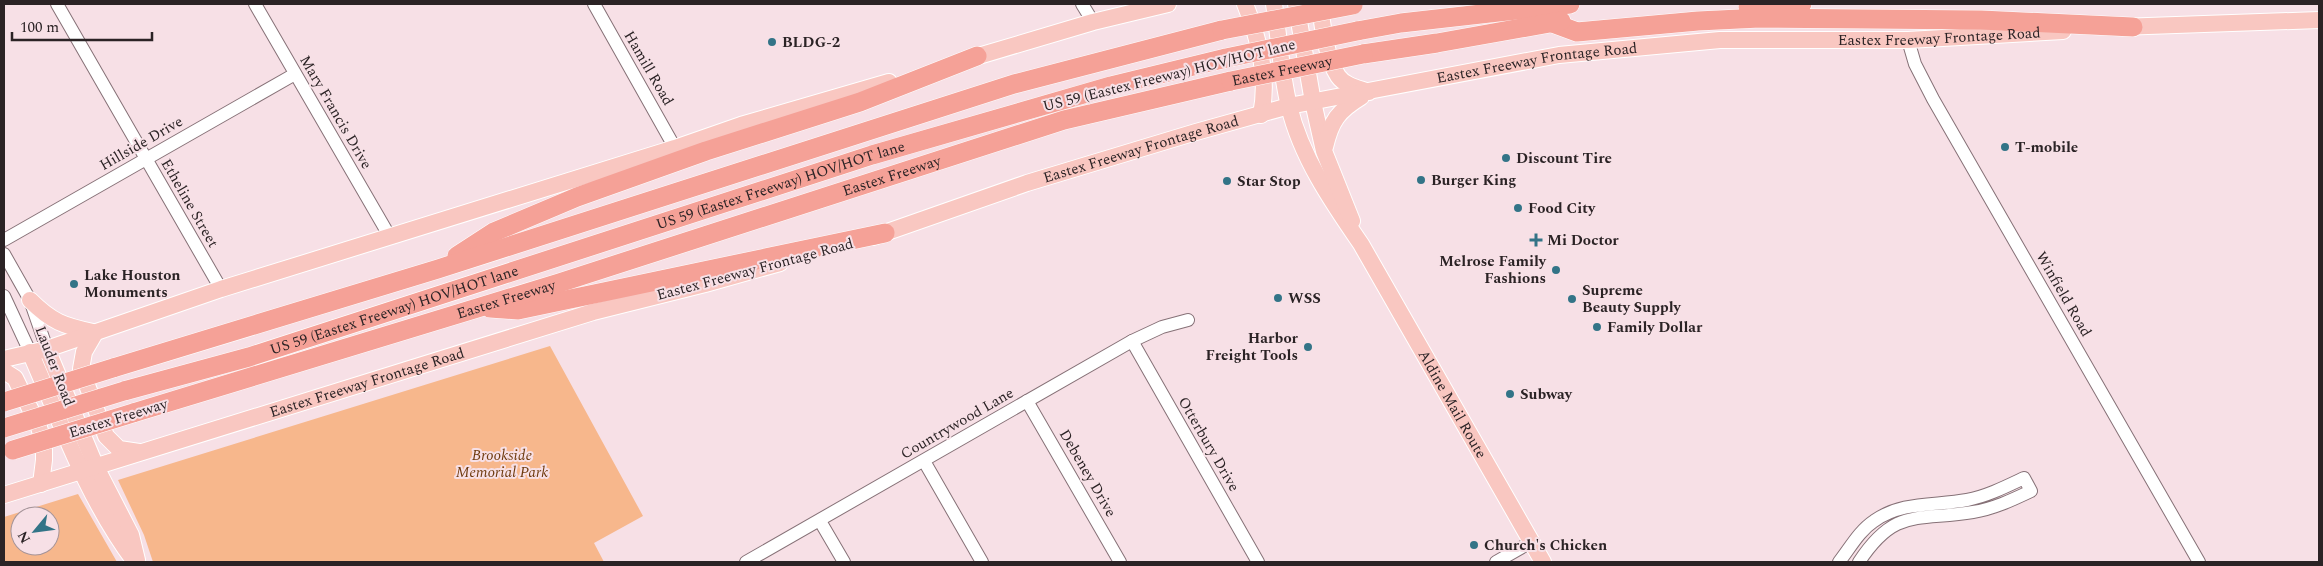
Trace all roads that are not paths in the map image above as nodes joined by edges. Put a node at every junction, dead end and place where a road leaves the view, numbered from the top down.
1 (57, 4) edge
2 (255, 4) edge
3 (594, 4) edge
4 (1082, 4) edge
5 (1168, 4) edge
6 (1245, 4) edge
7 (1274, 4) edge
8 (1296, 4) edge
9 (1322, 4) edge
10 (1358, 4) edge
11 (1570, 4) edge
12 (1802, 4) edge
13 (2319, 20) edge
14 (1093, 22) junction
15 (1550, 22) junction
16 (2133, 27) junction
17 (1908, 40) junction
18 (977, 56) junction
19 (295, 74) junction
20 (1370, 92) junction
21 (1313, 102) junction
22 (1288, 106) junction
23 (1261, 115) junction
24 (675, 148) junction
25 (1324, 151) junction
26 (145, 159) junction
27 (885, 233) junction
28 (390, 237) junction
29 (4, 240) edge
30 (1361, 244) junction
31 (4, 254) edge
32 (438, 269) junction
33 (221, 289) junction
34 (4, 296) edge
35 (30, 300) junction
36 (481, 307) junction
37 (1188, 320) dead end
38 (95, 333) junction
39 (1132, 341) junction
40 (47, 348) junction
41 (30, 352) junction
42 (4, 359) edge
43 (4, 371) edge
44 (1027, 401) junction
45 (4, 402) edge
46 (4, 428) edge
47 (8, 452) edge
48 (141, 453) junction
49 (924, 461) junction
50 (89, 469) junction
51 (40, 484) junction
52 (4, 495) edge
53 (1885, 514) junction
54 (820, 521) junction
55 (1893, 526) junction
56 (1532, 542) junction
57 (136, 562) edge
58 (746, 562) edge
59 (844, 562) edge
60 (982, 562) edge
61 (1120, 562) edge
62 (1258, 562) edge
63 (1496, 562) edge
64 (1543, 562) edge
65 (1839, 562) edge
66 (1859, 562) edge
67 (2199, 562) edge

1 - 26 street, Etheline Street
2 - 19 street, Mary Francis Drive
3 - 24 street, Hamill Road
4 - 14 street
5 - 14 main road
6 - 23 main road
7 - 22 main road, Aldine Mail Route
8 - 21 main road, Aldine Mail Route
9 - 20 main road
10 - 32 highway, bridge
11 - 46 highway, US 59 (Eastex Freeway) HOV/HOT lane, bridge
12 - 15 highway, Eastex Freeway
13 - 16 main road, Eastex Freeway Frontage Road
14 - 18 main road
15 - 16 highway
15 - 36 highway, Eastex Freeway, bridge
16 - 17 main road, Eastex Freeway Frontage Road
17 - 20 main road, Eastex Freeway Frontage Road
17 - 67 street, Winfield Road
18 - 24 main road
18 - 32 highway
19 - 26 street, Hillside Drive
19 - 28 street, Mary Francis Drive
20 - 21 main road, Eastex Freeway Frontage Road
20 - 25 main road
21 - 22 main road, Eastex Freeway Frontage Road
21 - 25 main road, Aldine Mail Route
22 - 23 main road, Eastex Freeway Frontage Road
22 - 30 main road, Aldine Mail Route
23 - 27 main road, Eastex Freeway Frontage Road
24 - 28 main road
25 - 30 main road, Aldine Mail Route
26 - 29 street, Hillside Drive
26 - 33 street, Etheline Street
27 - 36 highway
27 - 48 main road, Eastex Freeway Frontage Road
28 - 33 main road
30 - 56 main road, Aldine Mail Route
31 - 35 street, Lauder Road
32 - 45 highway, bridge
33 - 38 main road
34 - 41 street, Lauder Road
35 - 38 main road
35 - 40 street, Lauder Road
36 - 47 highway, Eastex Freeway, bridge
37 - 39 street, Countrywood Lane
38 - 40 main road
38 - 48 main road
39 - 44 street, Countrywood Lane
39 - 62 street, Otterbury Drive
40 - 41 main road
40 - 50 main road, Lauder Road
41 - 42 main road
41 - 50 main road, Lauder Road
43 - 51 main road
44 - 49 street, Countrywood Lane
44 - 61 street, Debeney Drive
48 - 50 main road, Eastex Freeway Frontage Road
49 - 54 street, Countrywood Lane
49 - 60 street
50 - 51 main road, Eastex Freeway Frontage Road
50 - 57 main road, Lauder Road
51 - 52 main road, Eastex Freeway Frontage Road
53 - 55 street
53 - 55 street
53 - 65 street
54 - 58 street, Countrywood Lane
54 - 59 street
55 - 66 street
56 - 63 street
56 - 64 main road, Aldine Mail Route

